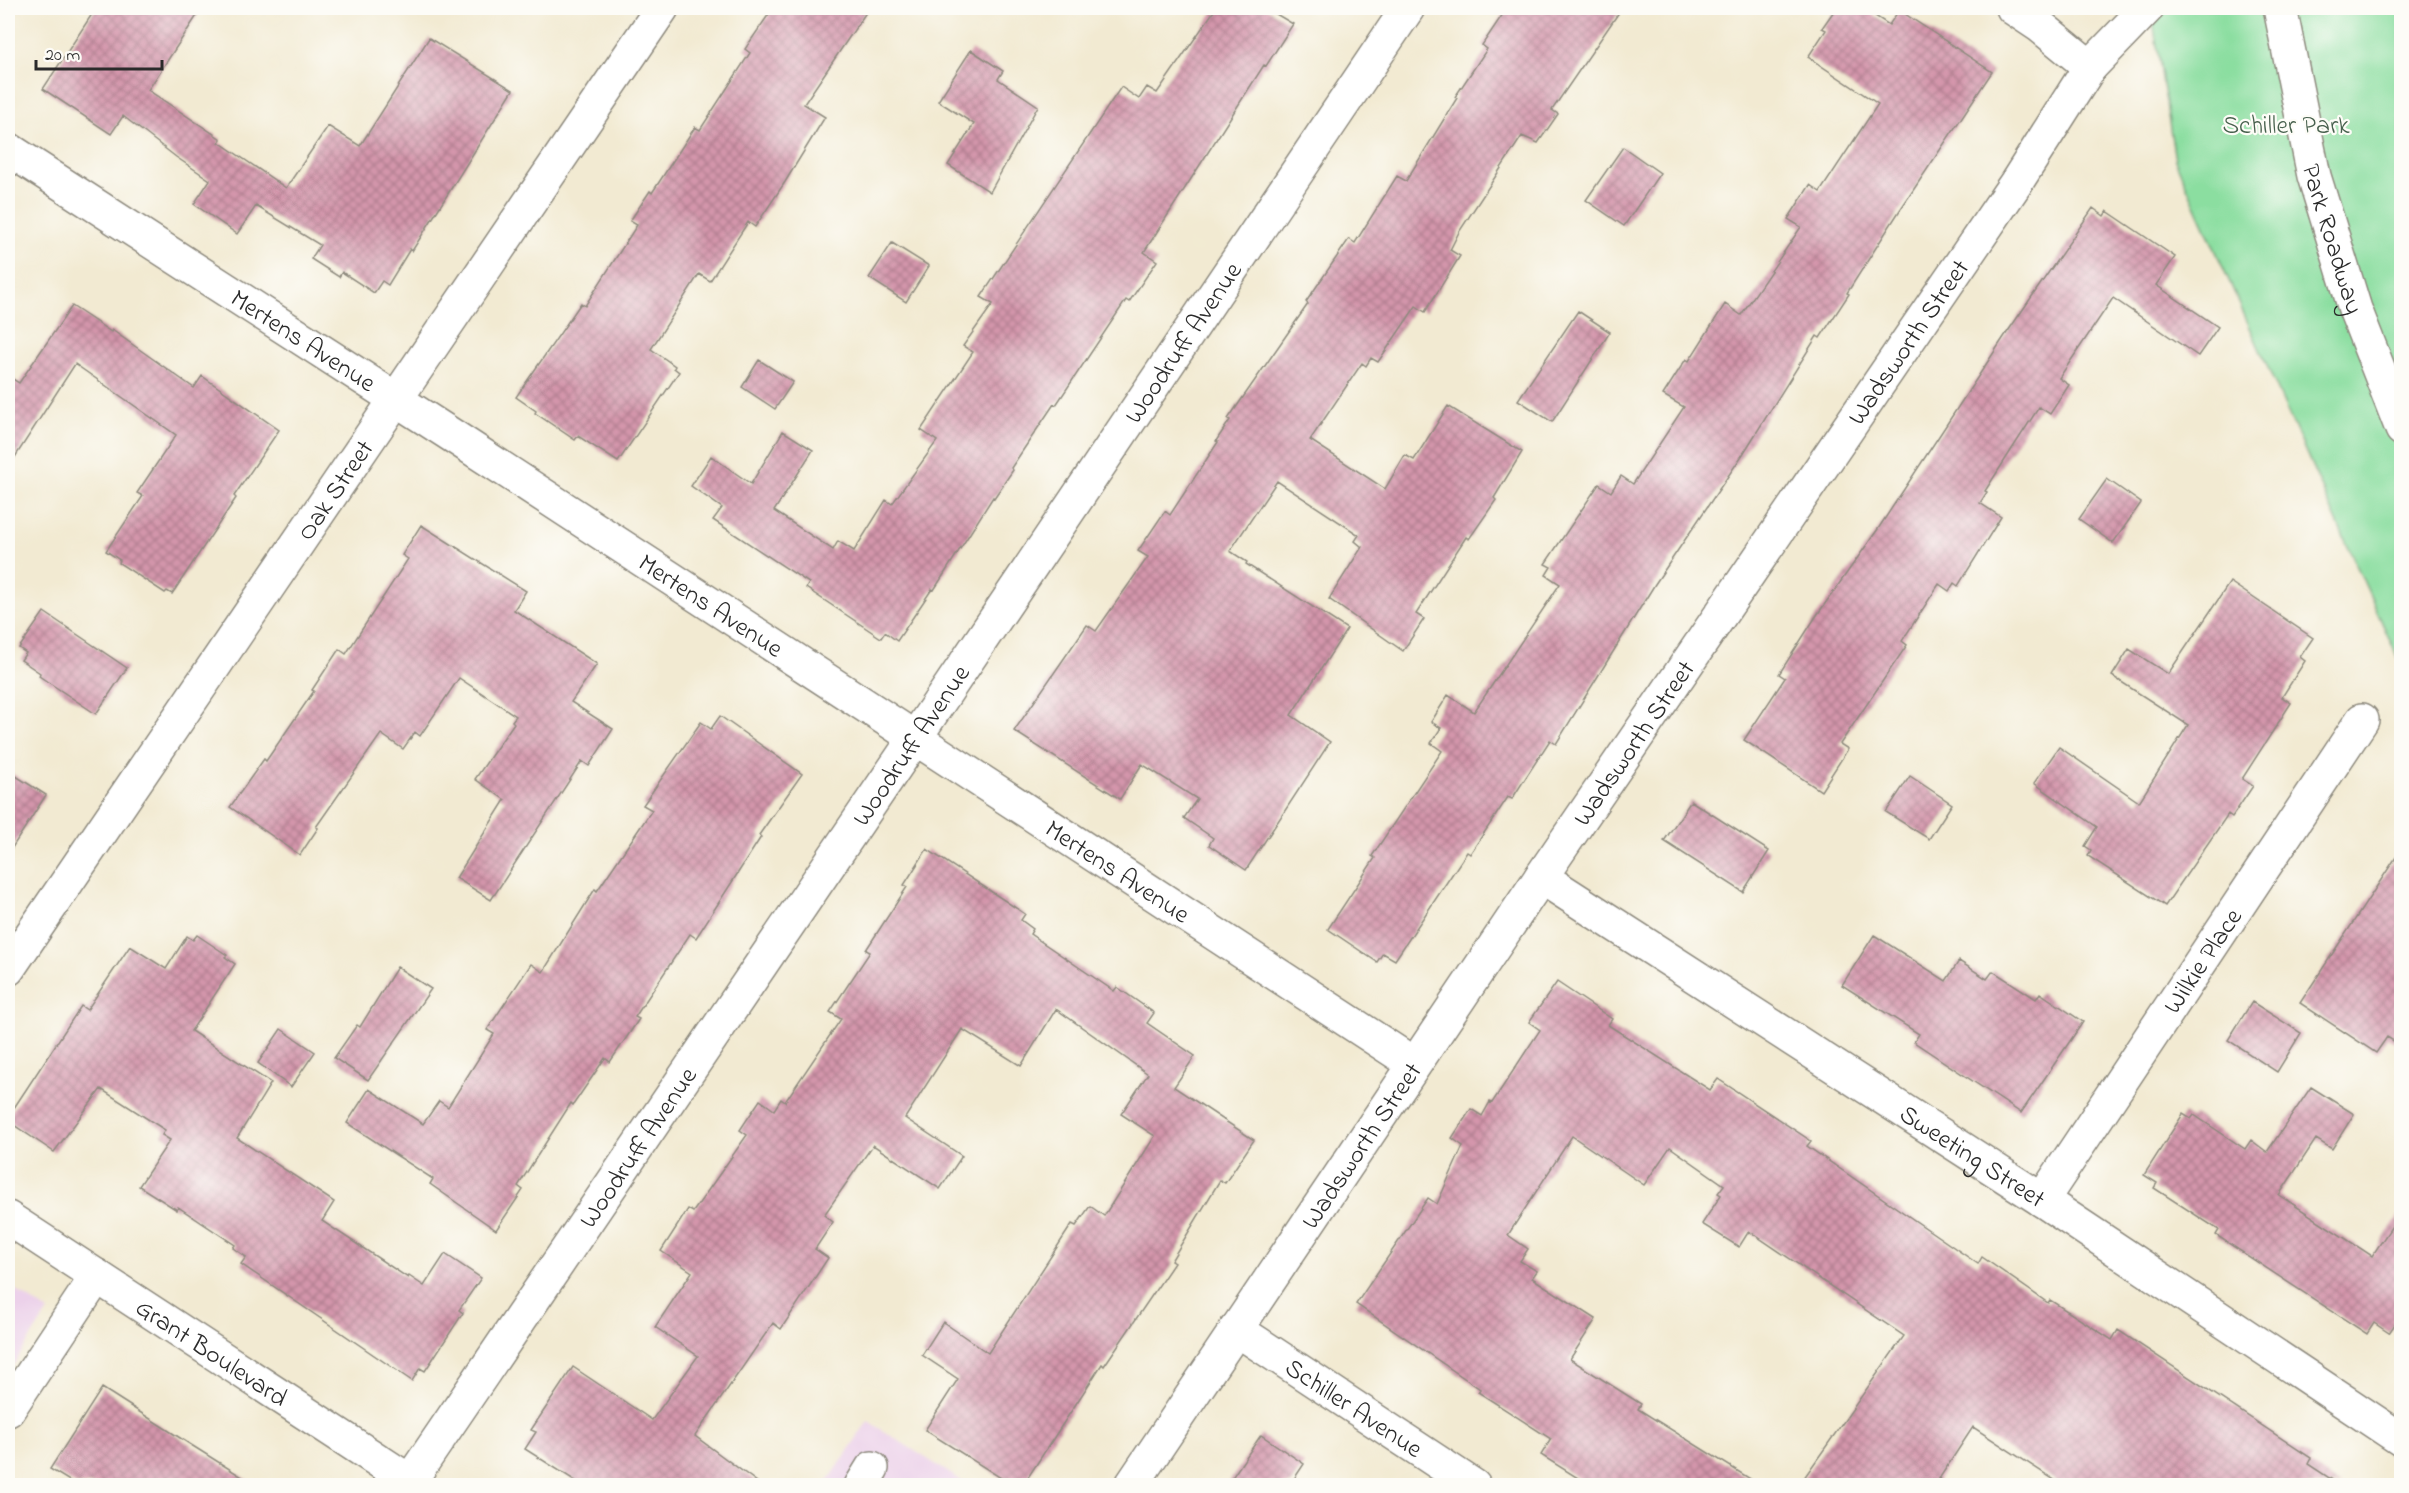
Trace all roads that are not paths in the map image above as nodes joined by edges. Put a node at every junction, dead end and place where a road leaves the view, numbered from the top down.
1 (662, 8) edge
2 (1408, 8) edge
3 (2013, 8) edge
4 (2146, 8) edge
5 (2280, 8) edge
6 (2090, 67) junction
7 (8, 149) edge
8 (397, 400) junction
9 (2402, 429) edge
10 (2362, 720) dead end
11 (915, 738) junction
12 (1541, 877) junction
13 (8, 969) edge
14 (1414, 1064) junction
15 (2042, 1200) junction
16 (8, 1218) edge
17 (97, 1276) junction
18 (1236, 1329) junction
19 (8, 1410) edge
20 (2402, 1440) edge
21 (413, 1483) edge
22 (1131, 1485) edge
23 (1474, 1485) edge

1 - 8 street, Oak Street
2 - 11 street, Woodruff Avenue
3 - 6 street
4 - 6 street, Wadsworth Street
5 - 9 street, Park Roadway
6 - 12 street, Wadsworth Street
7 - 8 street, Mertens Avenue
8 - 11 street, Mertens Avenue
8 - 13 street, Oak Street
10 - 15 street, Wilkie Place
11 - 14 street, Mertens Avenue
11 - 21 street, Woodruff Avenue
12 - 14 street, Wadsworth Street
12 - 15 street, Sweeting Street
14 - 18 street, Wadsworth Street
15 - 20 street, Sweeting Street
16 - 17 street, Grant Boulevard
17 - 19 street
17 - 21 street, Grant Boulevard
18 - 22 street, Wadsworth Street
18 - 23 street, Schiller Avenue

